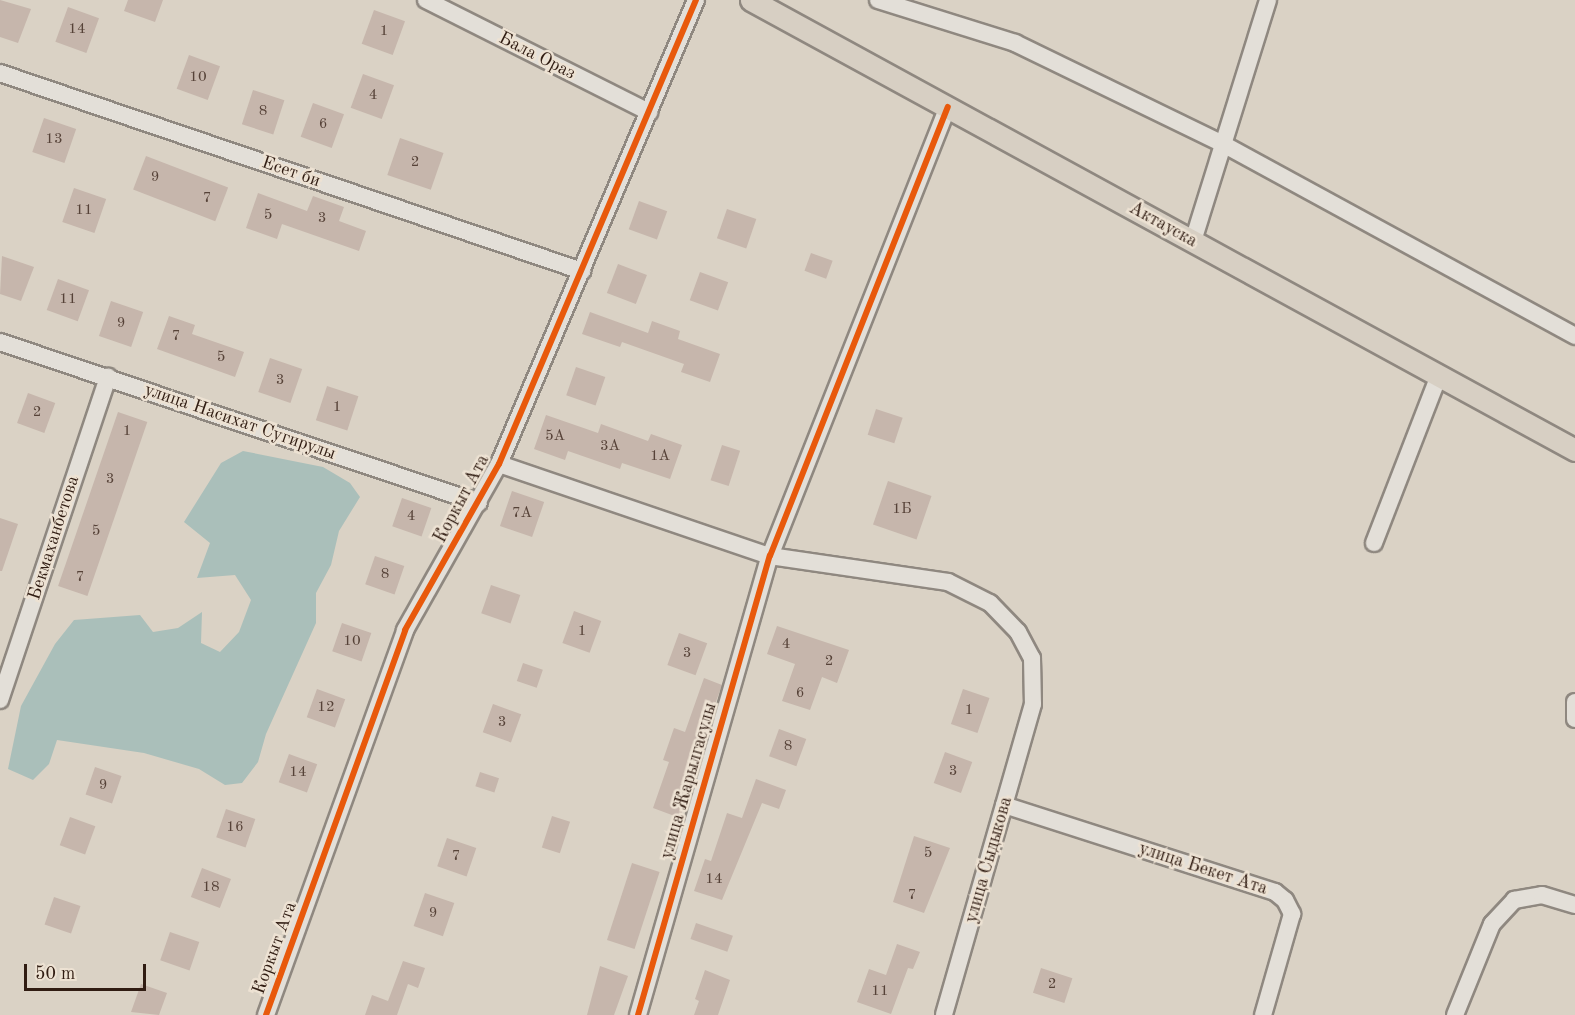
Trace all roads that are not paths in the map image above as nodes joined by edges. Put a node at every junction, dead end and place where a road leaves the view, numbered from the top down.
1 (426, 0) edge
2 (696, 0) edge
3 (751, 0) edge
4 (878, 0) edge
5 (1268, 0) edge
6 (0, 73) edge
7 (948, 107) junction
8 (649, 112) junction
9 (1223, 144) junction
10 (1193, 241) junction
11 (582, 271) junction
12 (1575, 336) edge
13 (0, 342) edge
14 (1439, 375) junction
15 (108, 377) junction
16 (1575, 450) edge
17 (499, 464) junction
18 (479, 503) junction
19 (1374, 543) dead end
20 (770, 556) junction
21 (0, 700) edge
22 (1575, 702) edge
23 (1575, 719) edge
24 (1004, 806) junction
25 (1575, 905) edge
26 (266, 1015) edge
27 (638, 1015) edge
28 (944, 1015) edge
29 (1263, 1015) edge
30 (1455, 1015) edge

1 - 8 street, Бала Ораз
2 - 8 street, Коркыт Ата
3 - 7 main road, Актауска
4 - 9 street
5 - 9 street
6 - 11 street, Есет би
7 - 10 main road, Актауска
7 - 20 street, улица Жарылгасулы
8 - 11 street, Коркыт Ата
9 - 10 street
9 - 12 street
10 - 14 main road, Актауска
11 - 17 street, Коркыт Ата
13 - 15 street, улица Насихат Сугирулы
14 - 16 main road, Актауска
14 - 19 street
15 - 18 street, улица Насихат Сугирулы
15 - 21 street, Бекмаханбетова
17 - 18 street, Коркыт Ата
17 - 20 street, улица Сыдыкова
18 - 26 street, Коркыт Ата
20 - 24 street, улица Сыдыкова
20 - 27 street, улица Жарылгасулы
22 - 23 street
24 - 28 street, улица Сыдыкова
24 - 29 street, улица Бекет Ата
25 - 30 street

